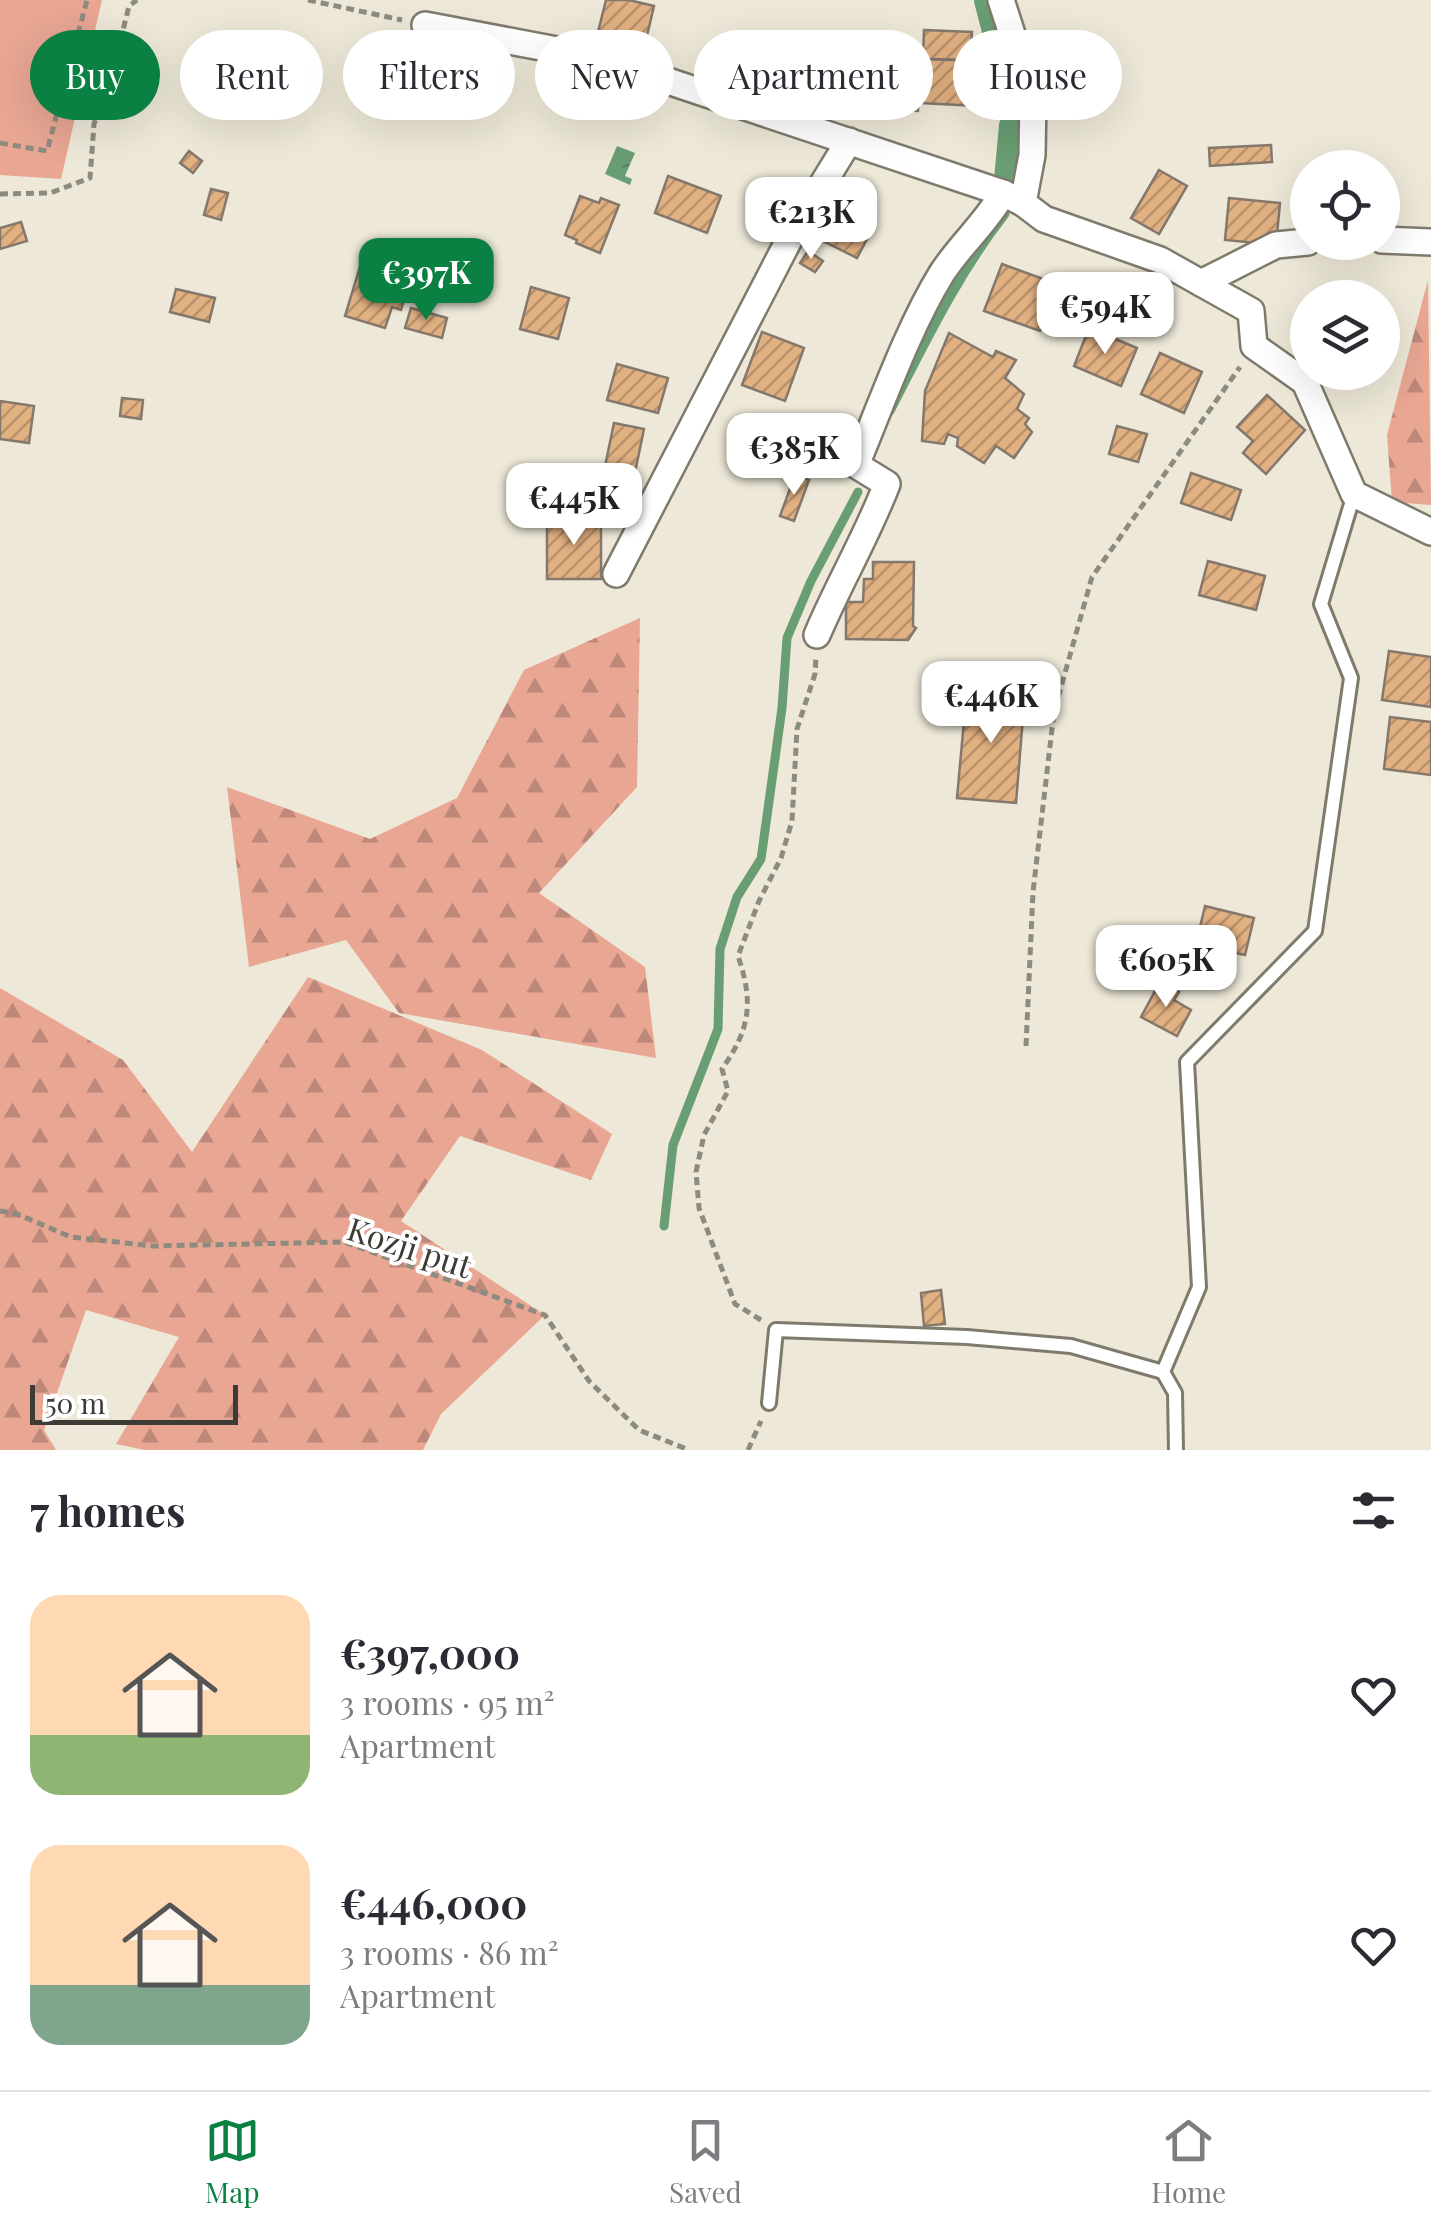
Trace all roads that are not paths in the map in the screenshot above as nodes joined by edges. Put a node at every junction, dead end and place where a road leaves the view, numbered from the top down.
1 (1001, 0) edge
2 (425, 24) road end
3 (849, 141) junction
4 (1013, 198) junction
5 (1400, 241) edge
6 (1431, 242) edge
7 (1290, 244) edge
8 (1201, 282) junction
9 (1354, 494) junction
10 (1431, 532) edge
11 (616, 574) dead end
12 (817, 635) road end
13 (1164, 1372) junction
14 (769, 1403) road end
15 (1176, 1450) edge

1 - 4 street
2 - 3 street
3 - 4 street
3 - 11 street
4 - 8 street
4 - 12 street
5 - 6 street
7 - 8 street
8 - 9 street
9 - 10 street
9 - 13 lane
13 - 14 lane
13 - 15 lane

